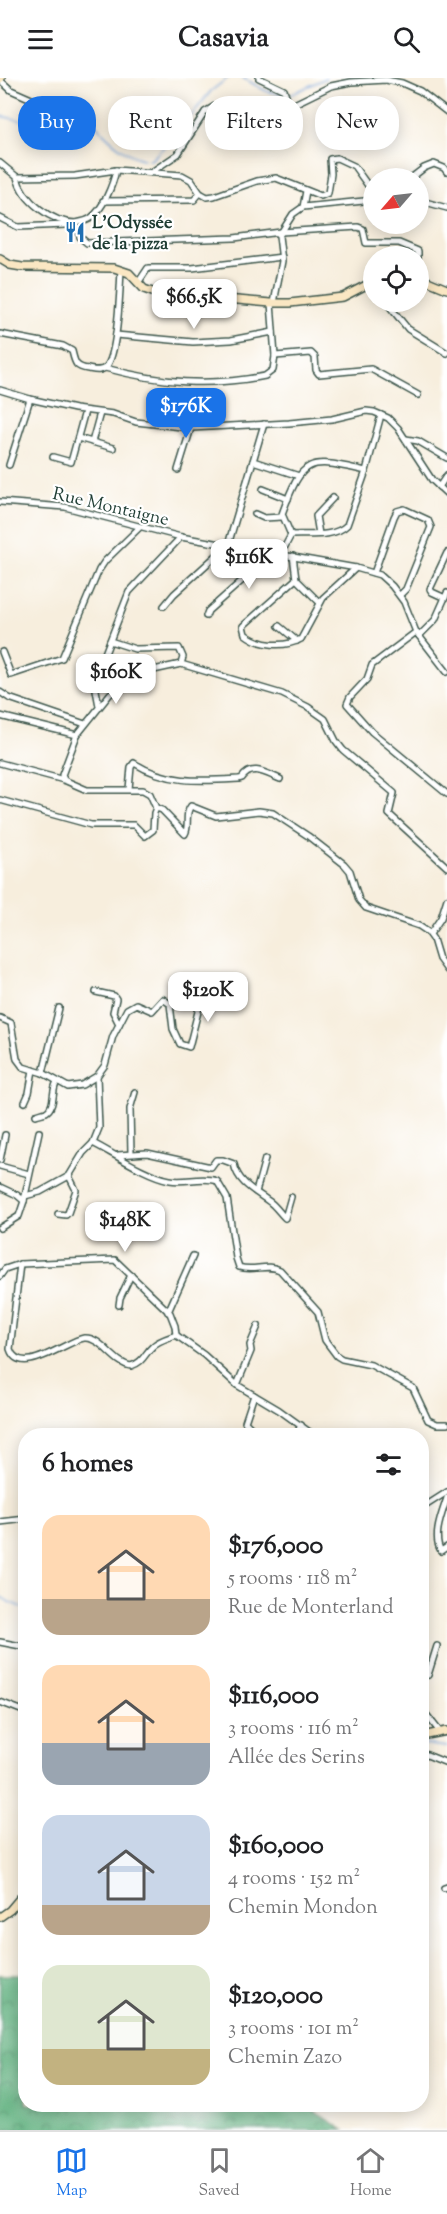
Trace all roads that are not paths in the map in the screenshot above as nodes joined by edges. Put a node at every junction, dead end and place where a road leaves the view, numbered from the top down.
1 (259, 78) edge
2 (0, 79) edge
3 (25, 96) edge
4 (286, 96) edge
5 (303, 100) edge
6 (205, 112) edge
7 (447, 112) edge
8 (0, 163) edge
9 (424, 168) edge
10 (116, 170) junction
11 (152, 172) junction
12 (447, 172) edge
13 (17, 177) junction
14 (363, 180) edge
15 (306, 191) junction
16 (200, 193) junction
17 (103, 201) junction
18 (363, 201) edge
19 (429, 204) edge
20 (303, 207) junction
21 (447, 208) edge
22 (0, 218) edge
23 (75, 223) junction
24 (281, 232) junction
25 (409, 246) edge
26 (282, 257) junction
27 (0, 259) edge
28 (121, 270) junction
29 (429, 281) edge
30 (138, 283) junction
31 (363, 287) edge
32 (447, 289) edge
33 (272, 303) junction
34 (394, 312) edge
35 (273, 332) junction
36 (0, 334) edge
37 (116, 335) junction
38 (447, 353) edge
39 (275, 356) junction
40 (105, 368) junction
41 (0, 390) edge
42 (418, 395) dead end
43 (30, 399) junction
44 (85, 411) junction
45 (100, 413) junction
46 (381, 415) junction
47 (264, 424) junction
48 (191, 428) junction
49 (78, 438) junction
50 (406, 438) junction
51 (92, 442) junction
52 (113, 448) dead end
53 (53, 457) dead end
54 (447, 458) edge
55 (253, 461) junction
56 (9, 465) dead end
57 (178, 470) dead end
58 (366, 471) junction
59 (299, 476) junction
60 (447, 476) edge
61 (439, 487) junction
62 (263, 489) dead end
63 (447, 494) edge
64 (333, 498) dead end
65 (288, 499) junction
66 (0, 502) edge
67 (255, 514) dead end
68 (282, 517) junction
69 (139, 528) junction
70 (319, 534) junction
71 (291, 535) junction
72 (181, 537) junction
73 (228, 545) junction
74 (273, 553) junction
75 (447, 553) edge
76 (281, 554) junction
77 (293, 556) junction
78 (356, 568) junction
79 (374, 573) junction
80 (296, 579) junction
81 (400, 595) junction
82 (446, 596) edge
83 (320, 603) junction
84 (164, 606) dead end
85 (206, 616) dead end
86 (279, 626) dead end
87 (417, 634) junction
88 (110, 641) junction
89 (297, 641) junction
90 (2, 652) dead end
91 (181, 664) junction
92 (447, 672) edge
93 (0, 692) edge
94 (99, 706) junction
95 (0, 716) edge
96 (85, 724) junction
97 (77, 735) junction
98 (0, 763) edge
99 (280, 779) dead end
100 (63, 780) junction
101 (129, 789) junction
102 (447, 794) edge
103 (0, 800) edge
104 (156, 808) junction
105 (447, 867) edge
106 (447, 899) edge
107 (430, 934) junction
108 (447, 970) edge
109 (96, 992) dead end
110 (203, 992) dead end
111 (59, 1008) dead end
112 (0, 1018) edge
113 (119, 1024) junction
114 (33, 1070) junction
115 (43, 1073) junction
116 (97, 1076) junction
117 (57, 1082) junction
118 (135, 1092) dead end
119 (25, 1102) dead end
120 (36, 1115) dead end
121 (39, 1132) dead end
122 (5, 1135) dead end
123 (93, 1143) junction
124 (131, 1153) junction
125 (116, 1155) junction
126 (265, 1159) dead end
127 (0, 1160) edge
128 (0, 1166) edge
129 (201, 1166) junction
130 (29, 1174) junction
131 (69, 1176) junction
132 (200, 1180) junction
133 (0, 1187) edge
134 (256, 1192) junction
135 (291, 1197) dead end
136 (24, 1199) junction
137 (58, 1214) dead end
138 (0, 1228) edge
139 (193, 1256) dead end
140 (20, 1264) junction
141 (131, 1275) junction
142 (0, 1276) edge
143 (119, 1305) dead end
144 (168, 1312) junction
145 (258, 1326) dead end
146 (176, 1335) junction
147 (237, 1385) junction
148 (254, 1395) junction
149 (447, 1424) edge
150 (301, 1425) junction
151 (250, 1428) edge
152 (300, 1428) edge
153 (305, 1428) edge
154 (447, 1492) edge
155 (447, 1498) edge
156 (429, 1503) edge
157 (18, 1520) edge
158 (0, 1522) edge
159 (447, 1547) edge
160 (0, 1642) edge
161 (18, 1645) edge
162 (437, 1646) dead end
163 (429, 1672) edge
164 (0, 1702) edge
165 (18, 1709) edge
166 (429, 1716) edge
167 (444, 1732) edge
168 (429, 1735) edge
169 (429, 1756) edge
170 (447, 1763) edge
171 (18, 1900) edge
172 (0, 1917) edge

1 - 4 street
2 - 3 street
5 - 7 street
6 - 11 street
8 - 13 street
9 - 12 street
10 - 11 street
10 - 13 street
10 - 17 street
11 - 16 street
13 - 23 street
14 - 15 street
15 - 16 street
15 - 20 street
16 - 17 street
17 - 23 street
18 - 20 street
19 - 21 street
20 - 24 street
22 - 23 street
23 - 24 street
24 - 25 street
24 - 26 street
26 - 30 street
26 - 33 street
27 - 28 main road
28 - 30 main road
28 - 37 street
29 - 32 main road
30 - 33 main road
31 - 33 main road
33 - 35 street
34 - 38 street
35 - 37 street
35 - 39 street
36 - 40 street
37 - 40 street
39 - 40 street
39 - 42 street
41 - 43 street
43 - 44 street
43 - 56 street
44 - 45 street
44 - 49 street
45 - 48 street
45 - 51 street
46 - 47 street
46 - 50 street
46 - 58 street
47 - 48 street
47 - 55 street
48 - 57 street
49 - 51 street
49 - 53 street
50 - 54 street
50 - 61 street
51 - 52 street
55 - 59 street
55 - 73 street
58 - 59 street
58 - 70 street
59 - 65 street
60 - 61 street
61 - 63 street
62 - 65 street
64 - 70 street
65 - 68 street
66 - 69 street, Rue Montaigne
67 - 68 street
68 - 71 street
69 - 72 street, Rue Montaigne
69 - 90 street
70 - 71 street
71 - 76 street
72 - 73 street, Rue Montaigne
72 - 88 street
73 - 74 street, Rue Montaigne
73 - 84 street
74 - 76 street, Rue Montaigne
74 - 85 street
75 - 82 street
76 - 77 street, Rue Montaigne
77 - 78 street, Rue Montaigne
77 - 80 street
78 - 79 street, Rue Montaigne
78 - 83 street
79 - 81 street, Rue Montaigne
79 - 81 street
80 - 83 street
80 - 89 street
81 - 87 street, Rue Montaigne
82 - 87 street
83 - 89 street
86 - 89 street
87 - 92 street, Rue Montaigne
87 - 102 street
88 - 91 street
88 - 94 street
91 - 94 street
91 - 105 street
93 - 96 street
94 - 96 street
95 - 97 street
96 - 97 street
97 - 100 street
98 - 100 street
99 - 101 street
100 - 101 street
101 - 104 street
103 - 104 street
104 - 107 street
106 - 107 street
107 - 108 street
109 - 113 street
110 - 113 street
111 - 115 street
112 - 114 street
113 - 116 street
114 - 115 street
114 - 119 street
115 - 117 street
116 - 117 street
116 - 123 street
117 - 120 street
118 - 124 street
121 - 130 street
122 - 127 street
123 - 125 street
123 - 131 street
124 - 125 street
124 - 129 street
125 - 132 street
126 - 134 street
128 - 130 street
129 - 132 street
129 - 134 street
130 - 136 street
131 - 136 street
131 - 137 street
132 - 149 street
133 - 136 street
134 - 135 street
136 - 138 street
139 - 144 street
140 - 141 street
140 - 142 street
140 - 146 street
141 - 143 street
141 - 144 street
144 - 146 street
145 - 147 street
146 - 147 street
147 - 148 street
148 - 150 street
148 - 151 street
150 - 152 street
150 - 153 street
154 - 156 street
155 - 159 street
157 - 158 street
160 - 161 street
162 - 163 street
164 - 165 street
166 - 167 street
167 - 168 main road
169 - 170 street
171 - 172 main road

